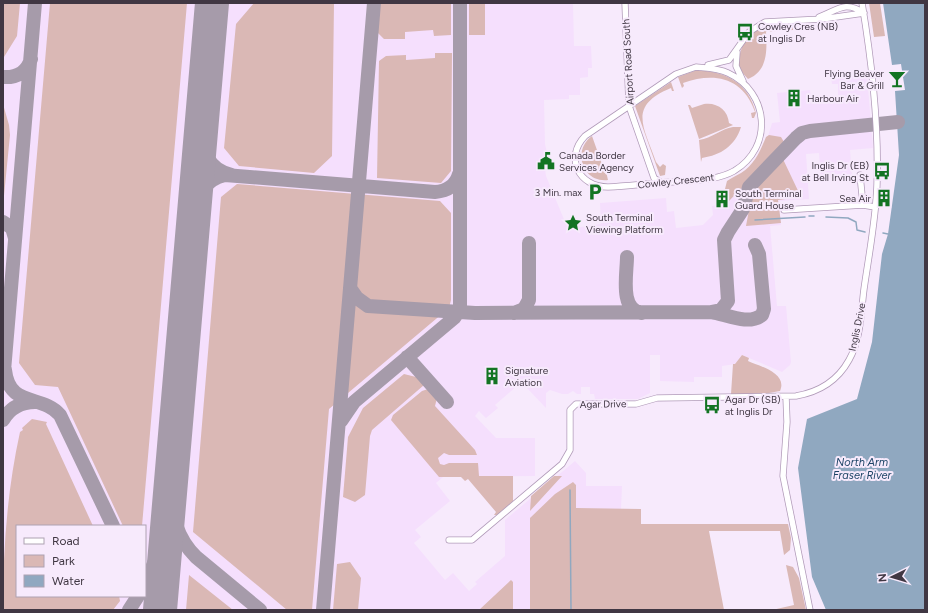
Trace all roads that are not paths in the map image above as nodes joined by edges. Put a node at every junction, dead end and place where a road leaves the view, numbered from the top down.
1 (625, 3) edge
2 (845, 3) edge
3 (862, 3) edge
4 (839, 8) junction
5 (864, 13) junction
6 (811, 20) junction
7 (738, 47) junction
8 (696, 67) junction
9 (747, 86) junction
10 (629, 106) junction
11 (860, 175) dead end
12 (663, 182) junction
13 (863, 205) junction
14 (875, 207) junction
15 (784, 210) dead end
16 (786, 397) junction
17 (449, 540) dead end
18 (810, 610) edge

1 - 10 street, Airport Road South
2 - 4 street
3 - 5 street, Inglis Drive
4 - 5 street
4 - 6 street
5 - 6 street
5 - 14 street, Inglis Drive
6 - 7 street
7 - 8 street
7 - 9 street
8 - 9 street, Cowley Crescent
8 - 10 street, Cowley Crescent
9 - 12 street, Cowley Crescent
10 - 12 street, Airport Road South
10 - 12 street, Cowley Crescent
11 - 13 street
13 - 14 street
13 - 15 street
14 - 16 street, Inglis Drive
16 - 17 street, Agar Drive
16 - 18 street

